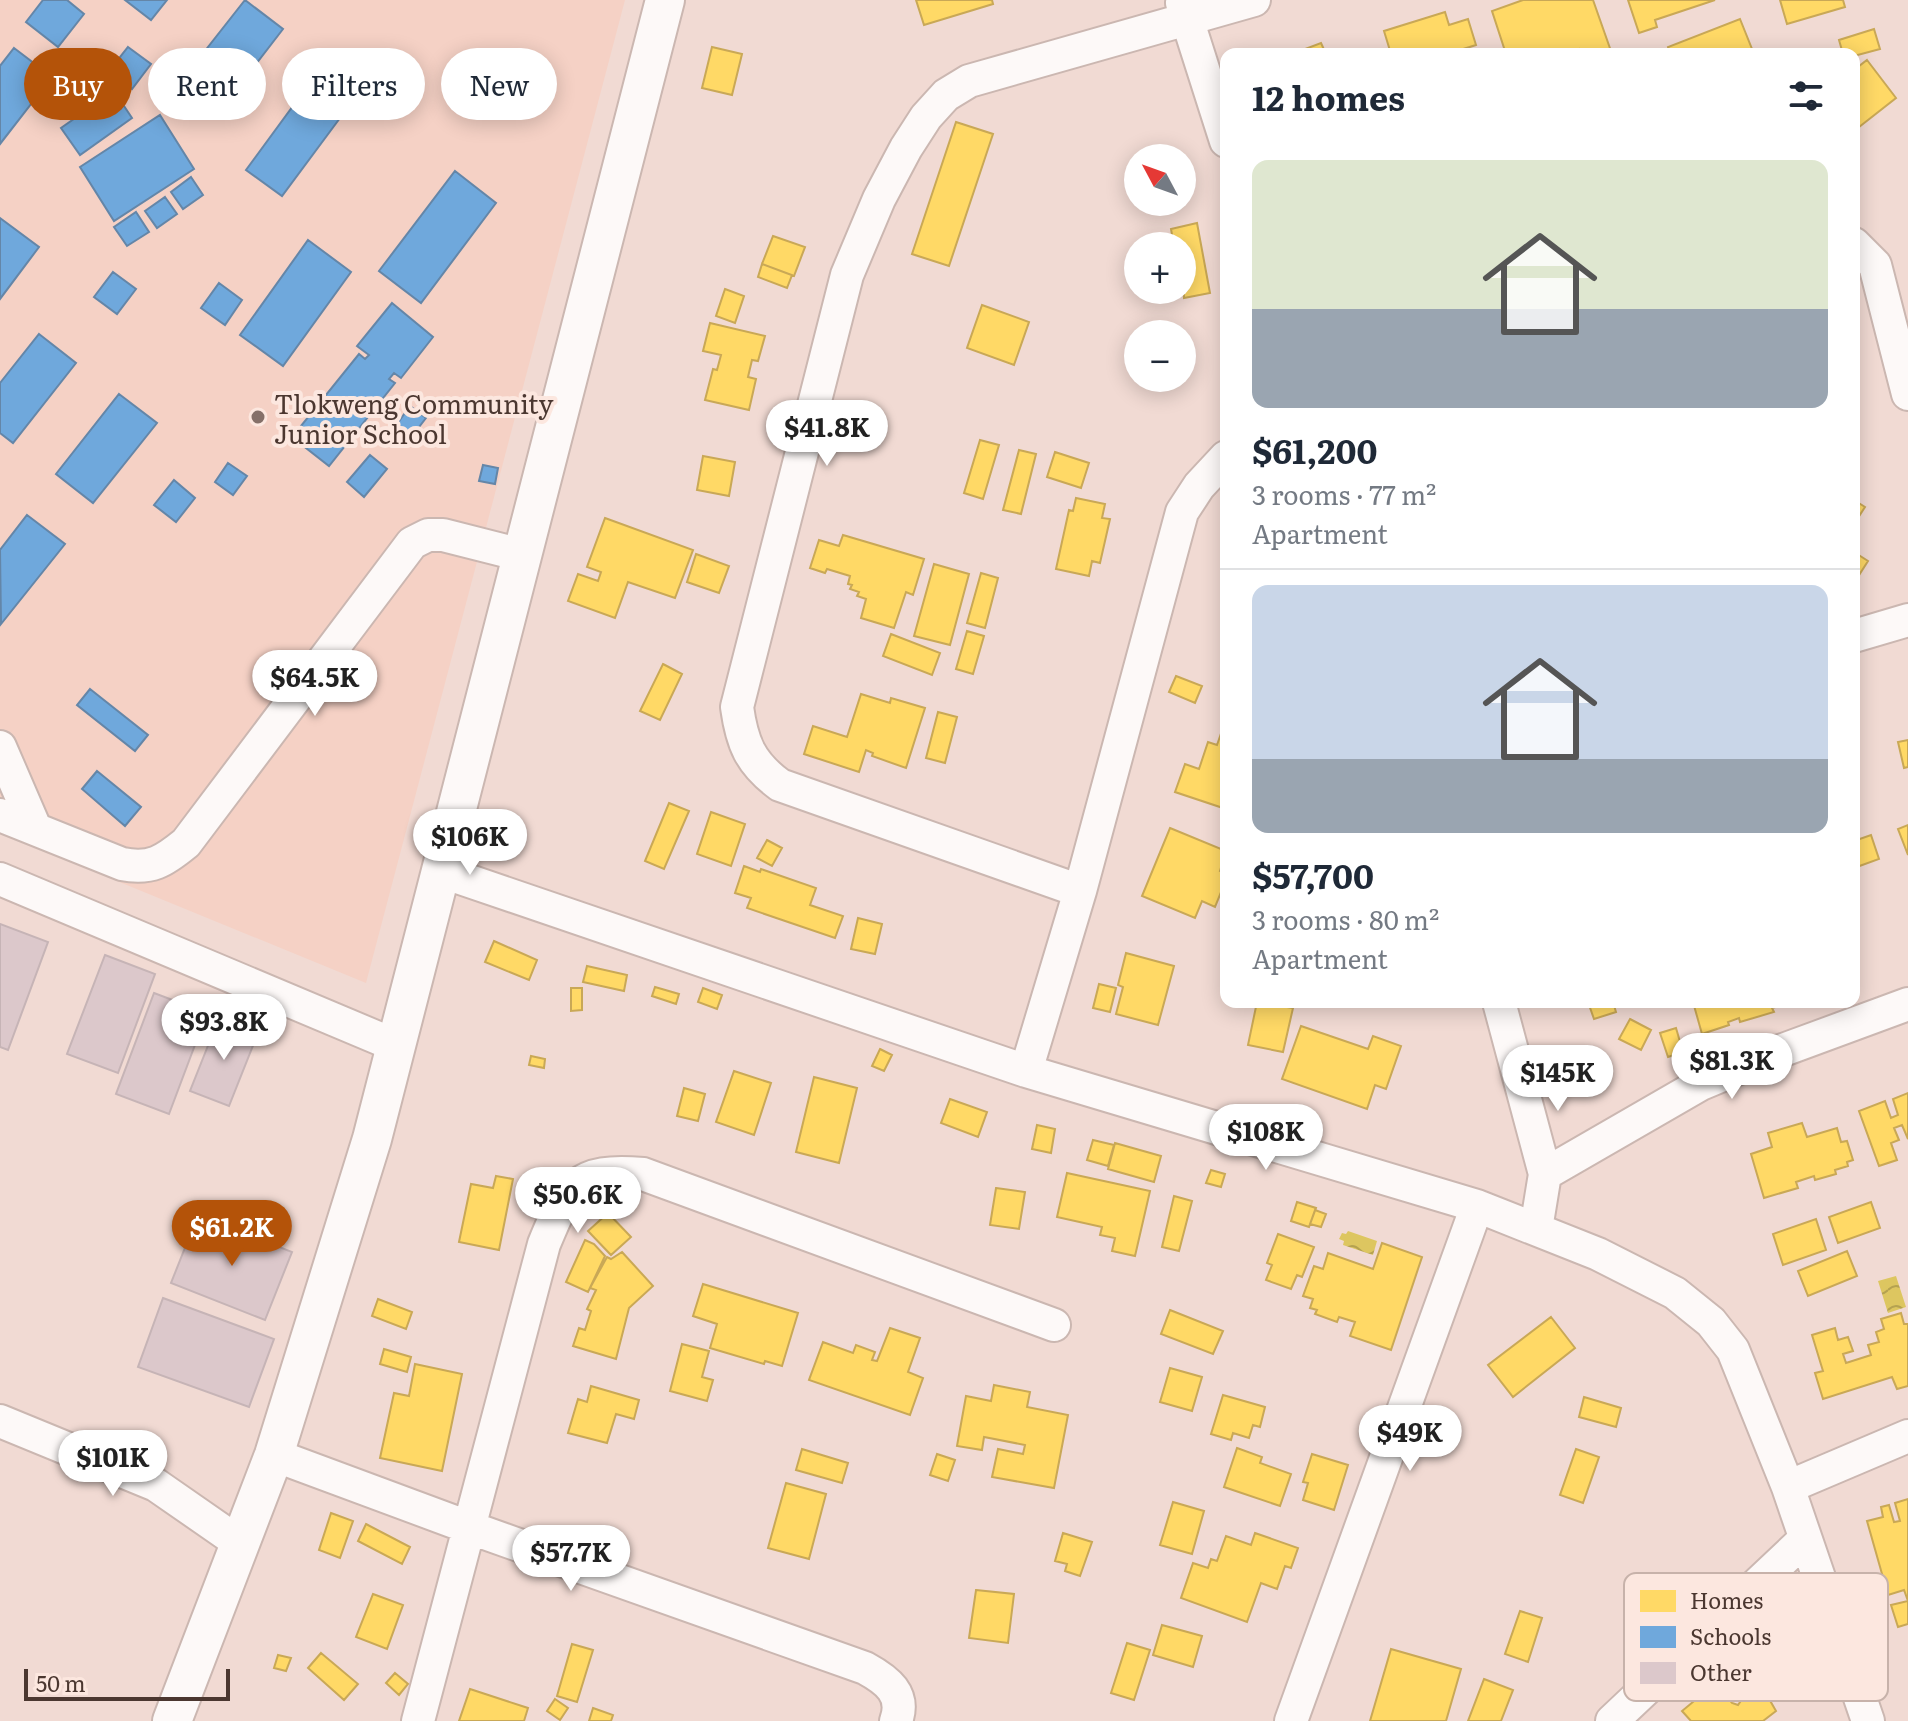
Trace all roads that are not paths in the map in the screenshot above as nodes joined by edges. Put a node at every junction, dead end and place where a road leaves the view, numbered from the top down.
1 (665, 0) edge
2 (1254, 0) edge
3 (1184, 10) edge
4 (1220, 122) edge
5 (1860, 250) edge
6 (1908, 394) edge
7 (1220, 463) edge
8 (522, 555) junction
9 (1908, 620) edge
10 (1860, 634) edge
11 (0, 747) edge
12 (0, 815) edge
13 (35, 828) junction
14 (440, 871) junction
15 (0, 879) edge
16 (1080, 891) junction
17 (1908, 1004) edge
18 (1501, 1008) edge
19 (397, 1046) junction
20 (1026, 1071) junction
21 (1545, 1174) junction
22 (1477, 1206) junction
23 (1536, 1229) junction
24 (1054, 1325) dead end
25 (0, 1421) edge
26 (1908, 1436) edge
27 (274, 1455) junction
28 (1788, 1487) junction
29 (468, 1527) junction
30 (1804, 1540) junction
31 (241, 1544) junction
32 (1770, 1573) edge
33 (1816, 1573) edge
34 (1638, 1701) edge
35 (1861, 1701) edge
36 (1619, 1719) edge
37 (172, 1721) edge
38 (418, 1721) edge
39 (896, 1721) edge
40 (1291, 1721) edge
41 (1868, 1721) edge

1 - 8 street
2 - 3 street
3 - 4 street
3 - 16 street
5 - 6 street
7 - 16 street
8 - 13 street
8 - 14 street
9 - 10 street
11 - 13 street
12 - 13 street
14 - 19 street
14 - 20 street
15 - 19 street
16 - 20 street
17 - 21 street
18 - 21 street
19 - 27 street
20 - 22 street
21 - 23 street
22 - 23 street
22 - 40 street
23 - 28 street
24 - 29 street
25 - 31 street
26 - 28 street
27 - 29 street
27 - 31 street
28 - 30 street
29 - 38 street
29 - 39 street
30 - 32 street
30 - 33 street
31 - 37 street
34 - 36 street
35 - 41 street

